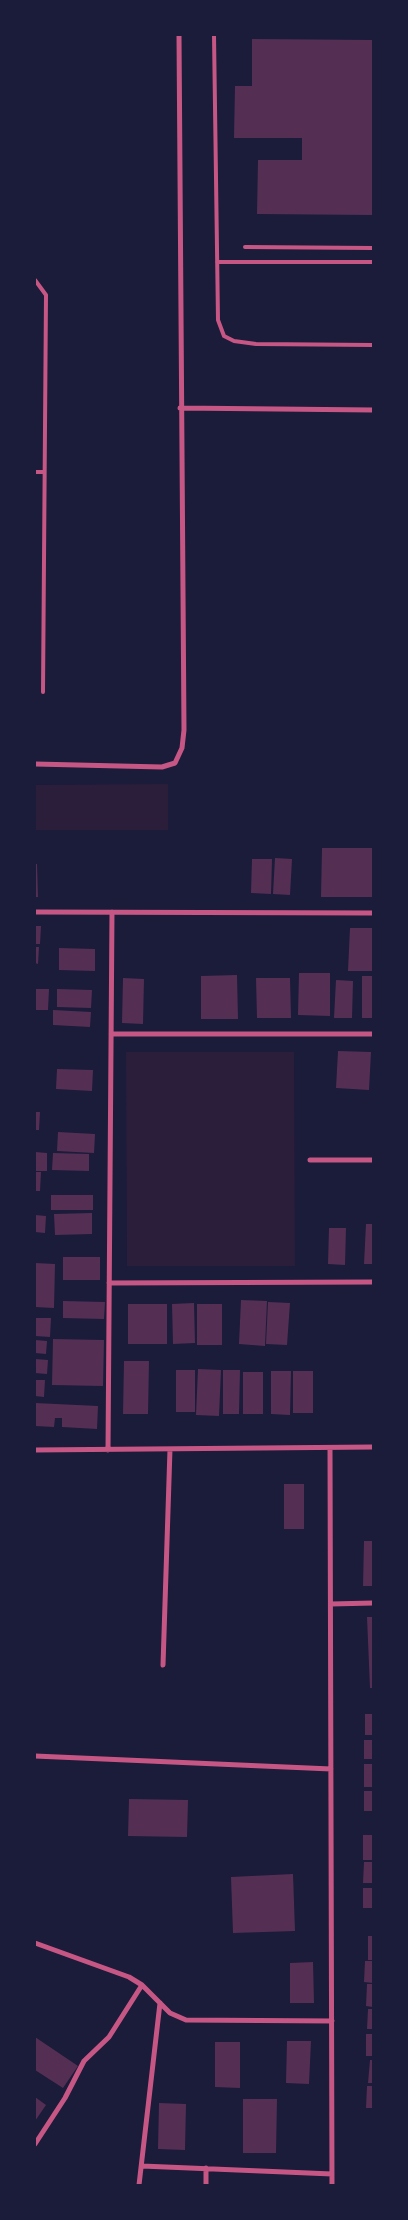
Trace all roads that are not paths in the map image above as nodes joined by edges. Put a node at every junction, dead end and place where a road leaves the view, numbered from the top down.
1 (179, 35) edge
2 (214, 35) edge
3 (245, 247) dead end
4 (373, 248) edge
5 (217, 262) junction
6 (373, 262) edge
7 (35, 280) edge
8 (373, 346) edge
9 (180, 408) junction
10 (373, 410) edge
11 (35, 472) edge
12 (44, 472) junction
13 (43, 692) dead end
14 (35, 764) edge
15 (35, 912) edge
16 (112, 912) junction
17 (373, 913) edge
18 (111, 1034) junction
19 (373, 1034) edge
20 (310, 1160) dead end
21 (373, 1160) edge
22 (373, 1282) edge
23 (109, 1283) junction
24 (373, 1447) edge
25 (330, 1448) junction
26 (170, 1449) junction
27 (35, 1450) edge
28 (108, 1450) junction
29 (373, 1603) edge
30 (330, 1604) junction
31 (163, 1665) dead end
32 (35, 1756) edge
33 (331, 1769) junction
34 (35, 1943) edge
35 (142, 1984) junction
36 (160, 2003) junction
37 (332, 2021) junction
38 (35, 2144) edge
39 (142, 2166) junction
40 (206, 2168) junction
41 (332, 2174) junction
42 (139, 2185) edge
43 (206, 2185) edge
44 (332, 2185) edge

1 - 9 street
2 - 5 lane
3 - 4 lane
5 - 6 lane
5 - 8 lane
7 - 12 lane
9 - 10 street
9 - 14 street
11 - 12 lane
12 - 13 lane
15 - 16 street
16 - 17 street
16 - 18 street
18 - 19 street
18 - 23 street
20 - 21 street
22 - 23 street
23 - 28 street
24 - 25 street
25 - 26 street
25 - 30 street
26 - 28 street
26 - 31 street
27 - 28 street
29 - 30 street
30 - 33 street
32 - 33 street
33 - 37 street
34 - 35 street
35 - 36 street
35 - 38 street
36 - 37 street
36 - 39 street
37 - 41 street
39 - 40 street
39 - 42 street
40 - 41 street
40 - 43 street
41 - 44 street

